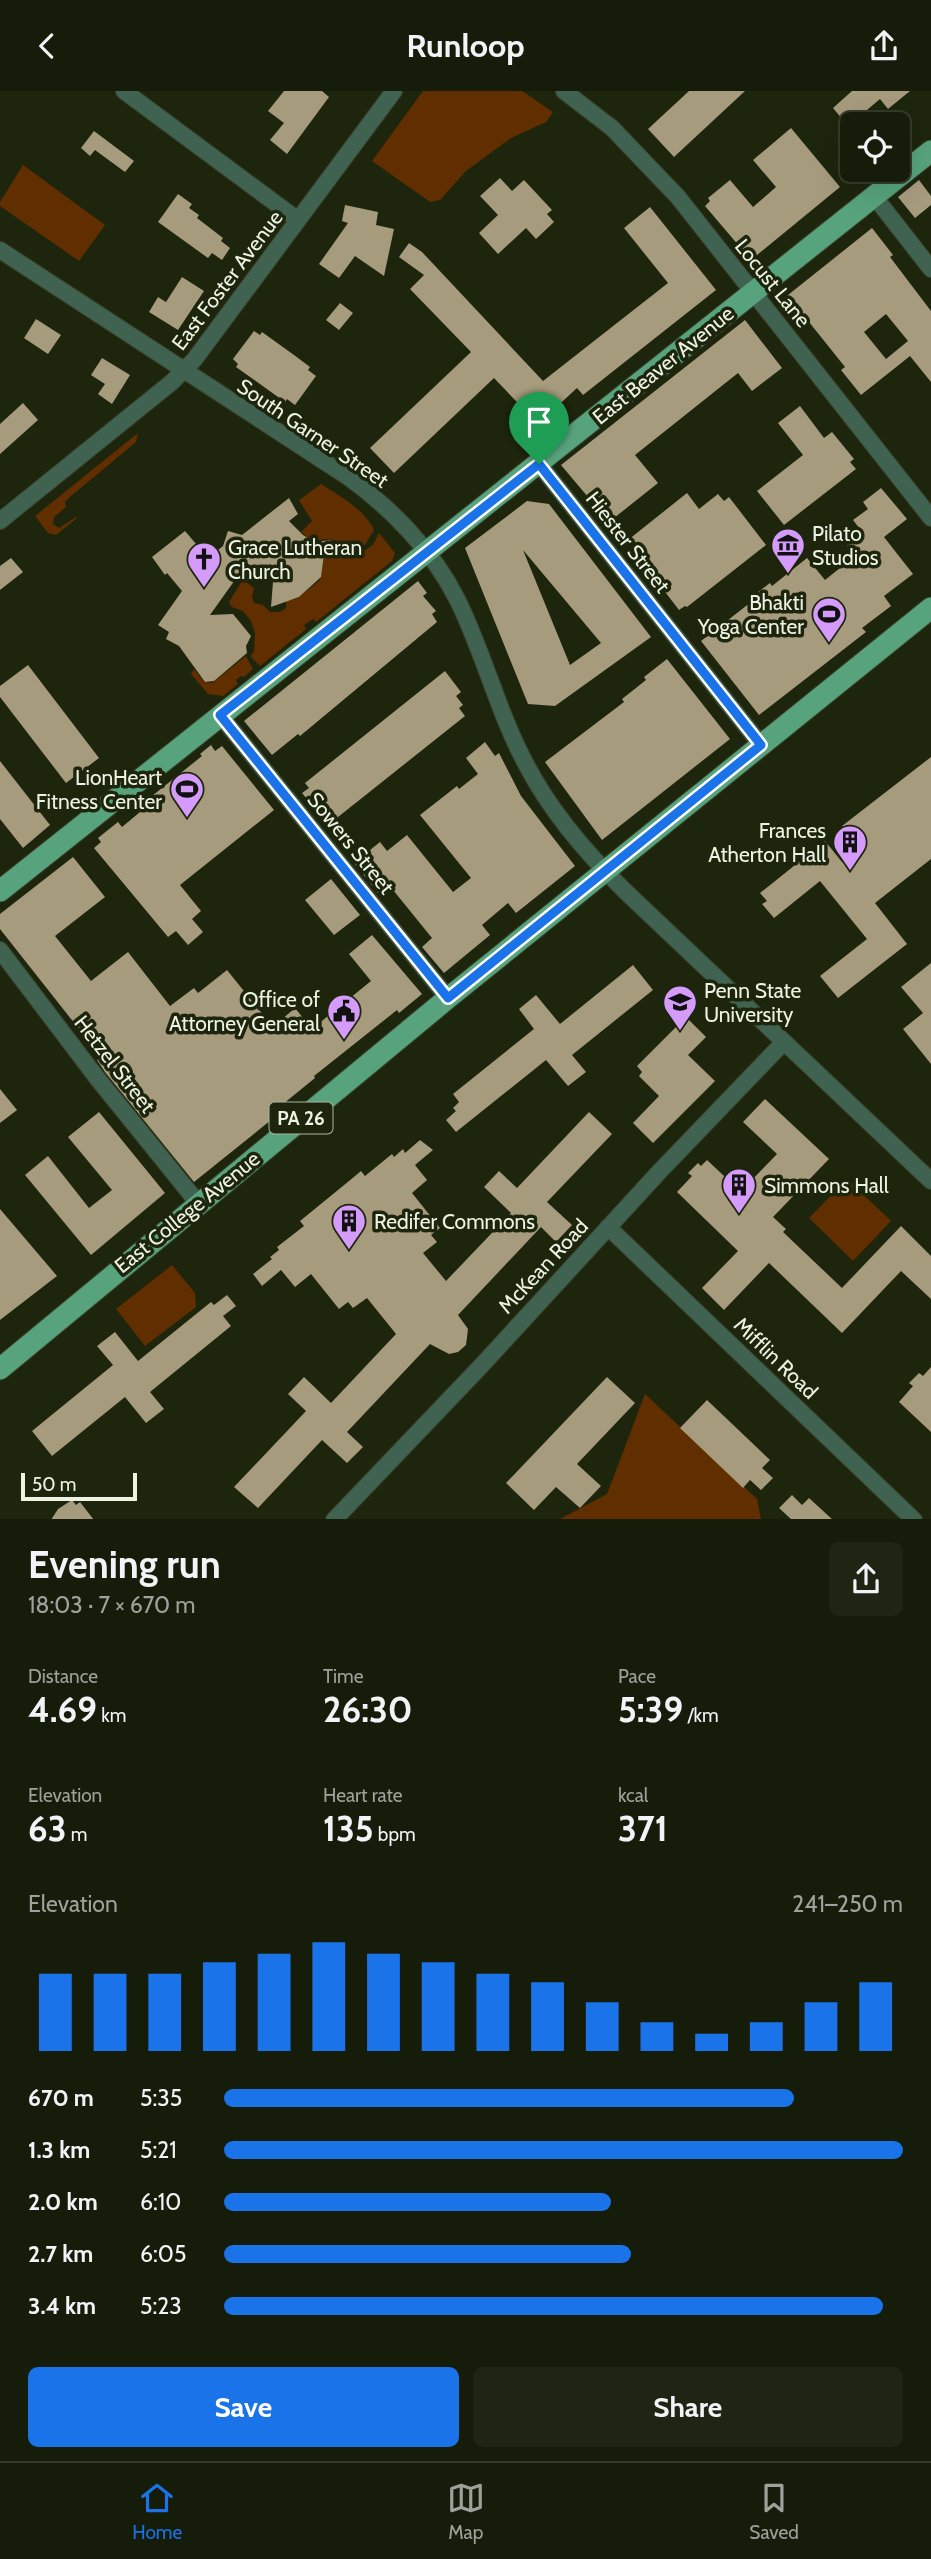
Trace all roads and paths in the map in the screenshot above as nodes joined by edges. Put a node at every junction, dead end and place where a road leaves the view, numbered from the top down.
1 (124, 91) edge
2 (394, 91) edge
3 (564, 91) edge
4 (931, 151) edge
5 (873, 196) junction
6 (298, 220) junction
7 (0, 250) edge
8 (931, 269) edge
9 (753, 293) junction
10 (183, 372) junction
11 (539, 464) junction
12 (931, 518) edge
13 (0, 521) edge
14 (427, 553) junction
15 (931, 608) edge
16 (220, 715) junction
17 (761, 745) junction
18 (604, 871) junction
19 (0, 891) edge
20 (0, 950) edge
21 (448, 998) junction
22 (784, 1042) junction
23 (931, 1181) edge
24 (198, 1203) junction
25 (608, 1227) junction
26 (0, 1369) edge
27 (335, 1519) edge
28 (913, 1519) edge

1 - 6 street
2 - 6 street, East Foster Avenue
3 - 9 street, Locust Lane
4 - 5 main road, East Beaver Avenue
5 - 8 street
5 - 9 main road, East Beaver Avenue
6 - 10 street, East Foster Avenue
7 - 10 street, South Garner Street
9 - 11 main road, East Beaver Avenue
9 - 12 street, Locust Lane
10 - 13 street, East Foster Avenue
10 - 14 street, South Garner Street
11 - 14 main road, East Beaver Avenue
11 - 17 street, Hiester Street
14 - 16 main road, East Beaver Avenue
14 - 18 street, South Garner Street
15 - 17 main road, East College Avenue / PA 26
16 - 19 main road, East Beaver Avenue
16 - 21 street, Sowers Street
17 - 18 main road, East College Avenue / PA 26
18 - 21 main road, East College Avenue / PA 26
18 - 22 street, South Garner Street
20 - 24 street, Hetzel Street
21 - 24 main road, East College Avenue / PA 26
22 - 23 street, South Garner Street
22 - 25 street, McKean Road
24 - 26 main road, East College Avenue / PA 26
25 - 27 street, McKean Road
25 - 28 street, Mifflin Road

